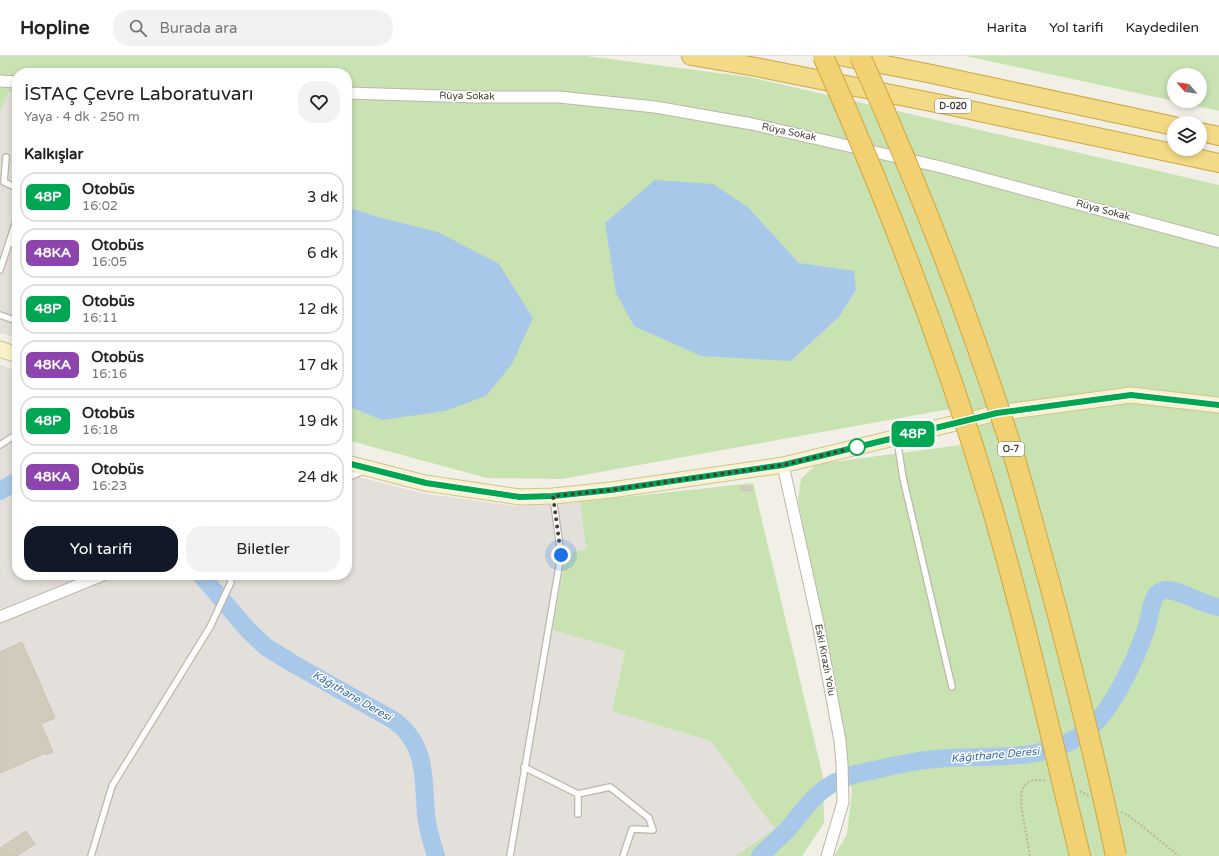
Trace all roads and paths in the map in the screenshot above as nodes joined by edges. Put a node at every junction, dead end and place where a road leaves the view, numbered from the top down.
1 (691, 56) edge
2 (823, 56) edge
3 (839, 56) edge
4 (860, 56) edge
5 (0, 81) edge
6 (12, 82) edge
7 (352, 93) edge
8 (1167, 124) edge
9 (1207, 133) edge
10 (1219, 136) edge
11 (1097, 137) junction
12 (6, 157) dead end
13 (1219, 163) edge
14 (1219, 173) edge
15 (12, 186) edge
16 (12, 234) edge
17 (1219, 242) edge
18 (9, 243) junction
19 (12, 244) edge
20 (0, 270) edge
21 (0, 315) edge
22 (12, 319) edge
23 (0, 349) edge
24 (12, 353) edge
25 (1219, 404) edge
26 (12, 437) edge
27 (897, 438) junction
28 (0, 445) edge
29 (352, 464) edge
30 (783, 465) junction
31 (364, 468) junction
32 (352, 473) edge
33 (553, 496) junction
34 (91, 580) edge
35 (230, 580) edge
36 (0, 617) edge
37 (952, 687) dead end
38 (524, 767) junction
39 (578, 794) junction
40 (1067, 802) junction
41 (578, 814) dead end
42 (91, 856) edge
43 (510, 856) edge
44 (623, 856) edge
45 (827, 856) edge
46 (1067, 856) edge
47 (1080, 856) edge
48 (1116, 856) edge

1 - 11 highway, D-020
2 - 40 highway, bridge
3 - 8 highway
4 - 48 highway, O-7, bridge
5 - 6 street
7 - 17 street, Rüya Sokak
9 - 10 highway
11 - 13 highway, D-020
11 - 14 highway
12 - 15 lane
16 - 18 lane
18 - 19 lane
18 - 20 lane
21 - 22 lane
23 - 24 main road
25 - 27 main road
26 - 28 lane
27 - 30 main road
27 - 37 lane
29 - 31 main road
30 - 33 main road
30 - 45 street, Eski Kirazlı Yolu
31 - 32 street
31 - 33 main road
33 - 38 lane
34 - 36 street
35 - 42 lane
38 - 39 lane
38 - 43 lane
39 - 41 lane
39 - 44 lane
40 - 46 highway
40 - 47 highway

